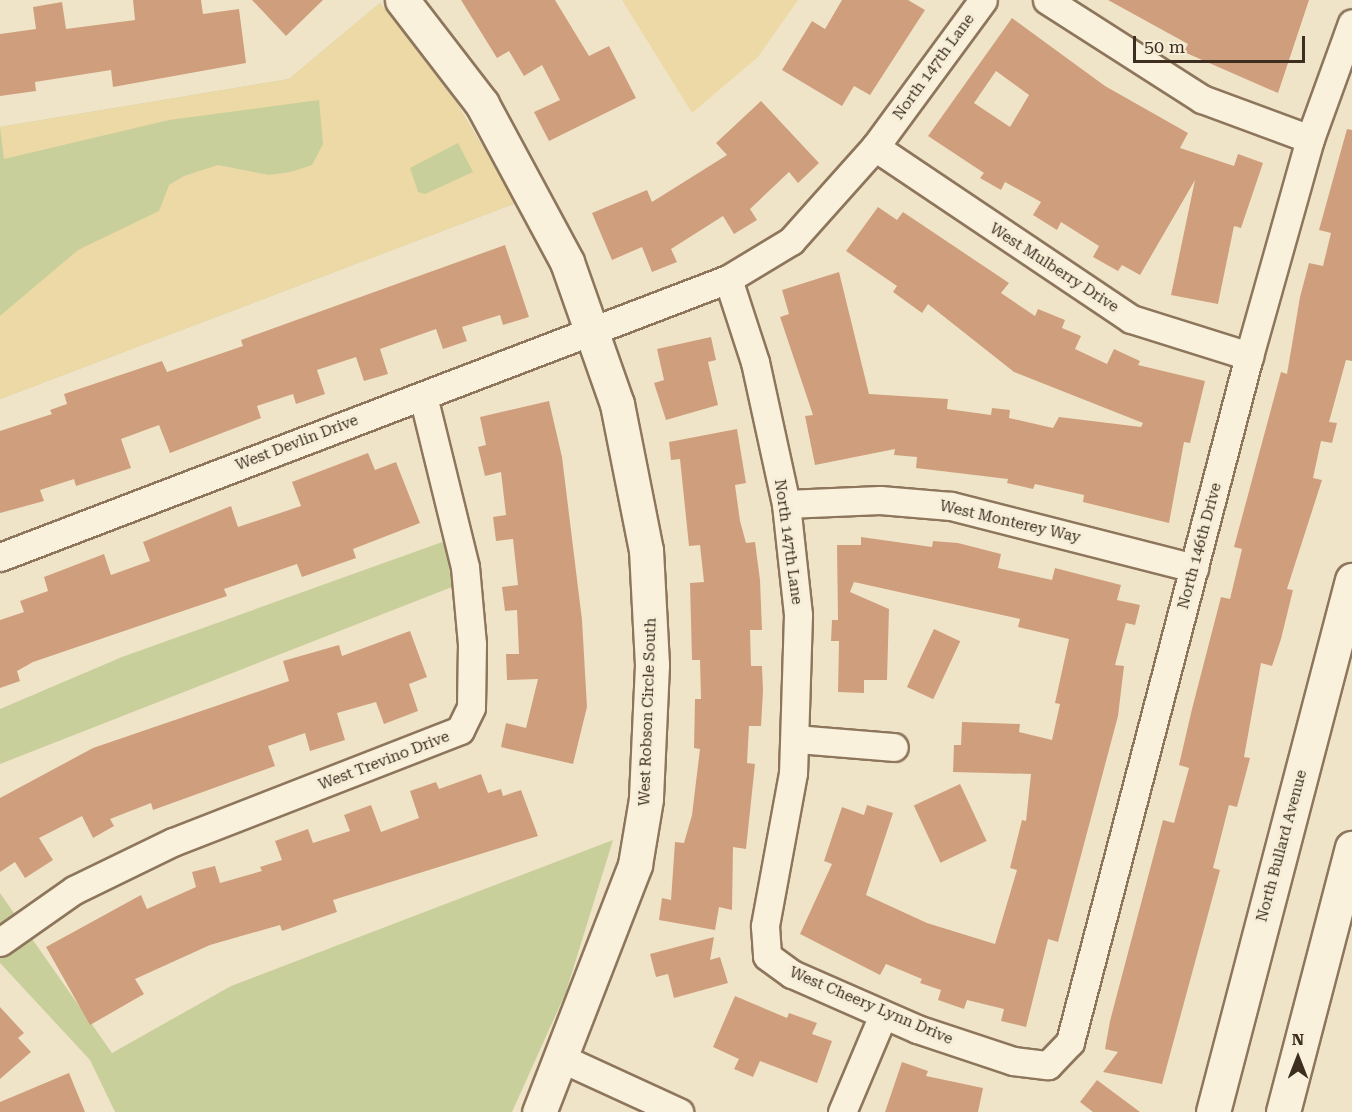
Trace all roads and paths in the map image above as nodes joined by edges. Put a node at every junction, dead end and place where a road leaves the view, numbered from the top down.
1 (402, 0) edge
2 (983, 0) edge
3 (1047, 0) edge
4 (1352, 23) edge
5 (1310, 139) junction
6 (875, 147) junction
7 (728, 279) junction
8 (594, 331) junction
9 (1249, 356) junction
10 (423, 396) junction
11 (786, 504) junction
12 (0, 557) edge
13 (1194, 568) junction
14 (1352, 580) edge
15 (796, 739) junction
16 (894, 747) dead end
17 (1352, 848) edge
18 (0, 942) edge
19 (767, 956) joint
20 (883, 1015) junction
21 (563, 1059) junction
22 (1048, 1065) joint
23 (539, 1112) edge
24 (679, 1112) edge
25 (842, 1112) edge
26 (1213, 1112) edge
27 (1283, 1112) edge

1 - 8 street, West Robson Circle South
2 - 6 street, North 147th Lane
3 - 5 street
4 - 5 street, North 146th Drive
5 - 9 street, North 146th Drive
6 - 7 street, North 147th Lane
6 - 9 street, West Mulberry Drive
7 - 8 street, North 147th Lane
7 - 11 street, North 147th Lane
8 - 10 street, West Devlin Drive
8 - 21 street, West Robson Circle South
9 - 13 street, North 146th Drive
10 - 12 street, West Devlin Drive
10 - 18 street, West Trevino Drive
11 - 13 street, West Monterey Way
11 - 15 street, North 147th Lane
13 - 22 street, North 146th Drive
14 - 26 street, North Bullard Avenue
15 - 16 street
15 - 19 street, North 147th Lane
17 - 27 street
19 - 20 street, West Cheery Lynn Drive
20 - 22 street, West Cheery Lynn Drive
20 - 25 street
21 - 23 street, West Robson Circle South
21 - 24 street

